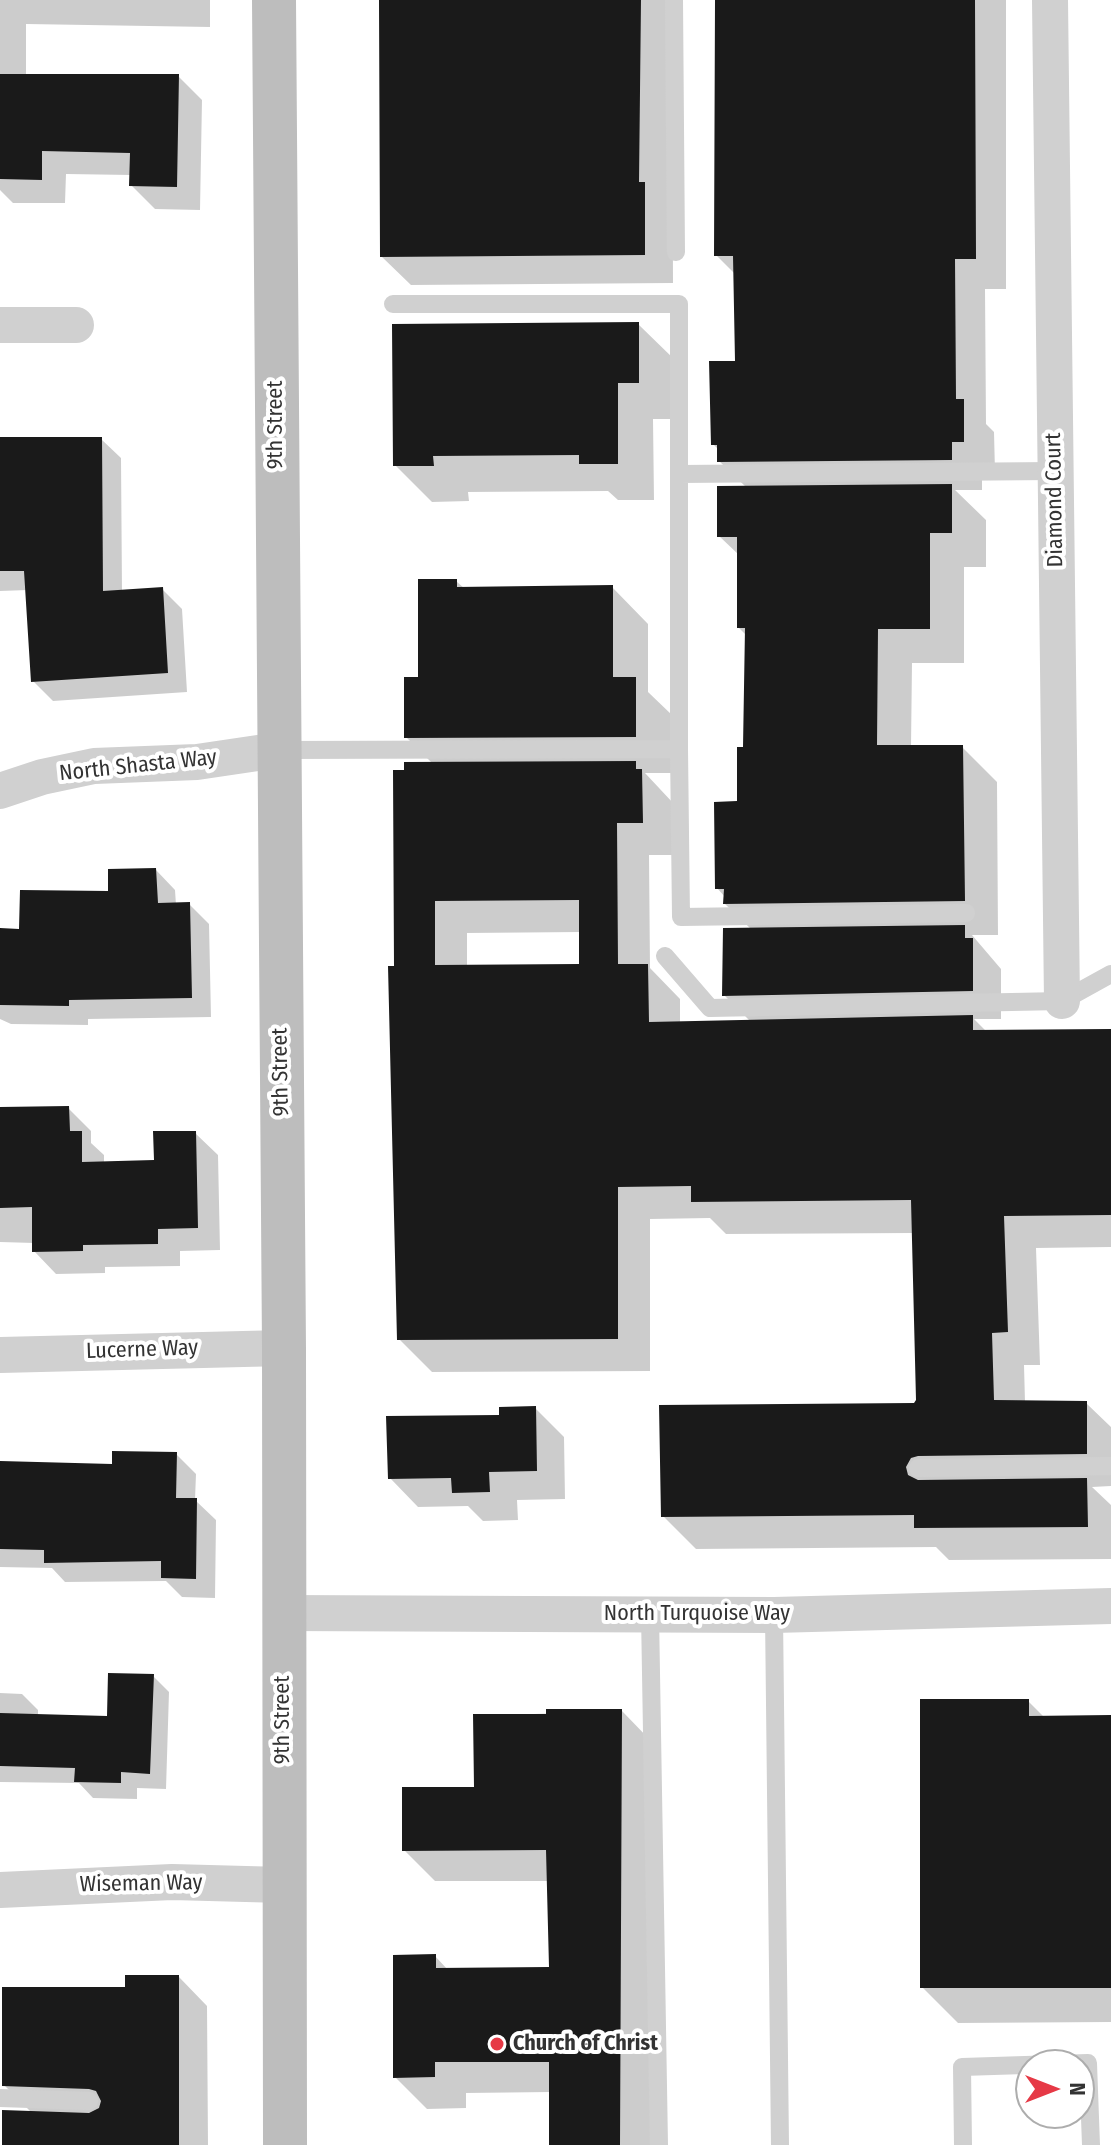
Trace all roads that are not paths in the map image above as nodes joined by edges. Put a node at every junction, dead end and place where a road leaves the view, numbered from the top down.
1 (274, 0) edge
2 (674, 0) edge
3 (1050, 0) edge
4 (676, 252) dead end
5 (393, 304) dead end
6 (0, 325) edge
7 (76, 325) dead end
8 (1055, 471) junction
9 (679, 474) junction
10 (679, 749) junction
11 (278, 750) junction
12 (0, 791) edge
13 (966, 913) dead end
14 (665, 956) dead end
15 (1111, 974) edge
16 (1062, 1001) junction
17 (284, 1348) junction
18 (0, 1355) edge
19 (1111, 1466) edge
20 (918, 1468) dead end
21 (1111, 1606) edge
22 (282, 1613) junction
23 (650, 1614) junction
24 (774, 1615) junction
25 (283, 1885) junction
26 (0, 1890) edge
27 (0, 2098) edge
28 (89, 2101) dead end
29 (285, 2145) edge
30 (659, 2145) edge
31 (780, 2145) edge
32 (963, 2145) edge
33 (1091, 2145) edge

1 - 11 street, 9th Street
2 - 4 lane
3 - 8 street, Diamond Court
5 - 9 lane
6 - 7 street
8 - 9 lane
8 - 16 street, Diamond Court
9 - 10 lane
10 - 11 lane
10 - 13 lane
11 - 12 street, North Shasta Way
11 - 17 street, 9th Street
14 - 16 lane
15 - 16 lane
17 - 18 street, Lucerne Way
17 - 22 street, 9th Street
19 - 20 lane
21 - 24 street, North Turquoise Way
22 - 23 street, North Turquoise Way
22 - 25 street, 9th Street
23 - 24 street, North Turquoise Way
23 - 30 lane
24 - 31 lane
25 - 26 street, Wiseman Way
25 - 29 street, 9th Street
27 - 28 lane
32 - 33 lane

